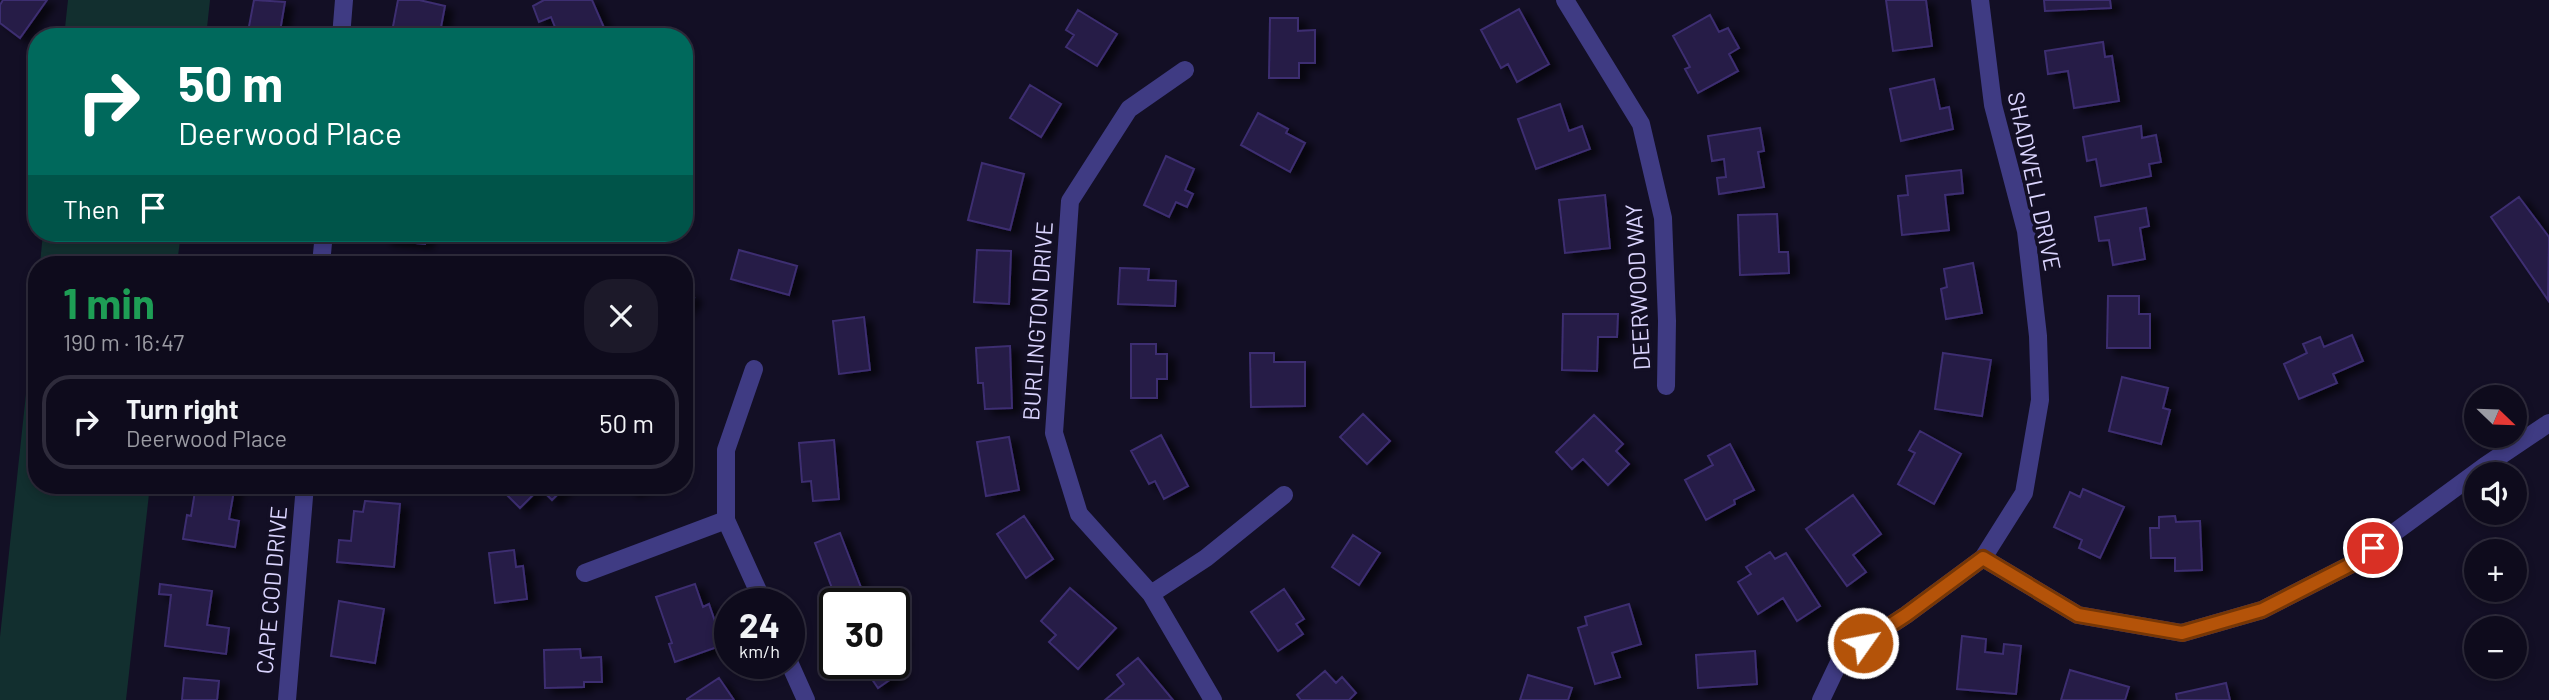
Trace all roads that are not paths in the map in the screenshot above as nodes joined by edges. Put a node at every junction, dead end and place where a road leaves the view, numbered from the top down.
1 (344, 0) edge
2 (1565, 0) edge
3 (1980, 0) edge
4 (342, 28) edge
5 (1185, 70) dead end
6 (754, 369) dead end
7 (1666, 386) dead end
8 (2549, 423) edge
9 (304, 494) edge
10 (1284, 495) dead end
11 (726, 520) junction
12 (1983, 558) junction
13 (585, 573) dead end
14 (757, 588) edge
15 (1151, 594) junction
16 (797, 679) edge
17 (287, 700) edge
18 (806, 700) edge
19 (1213, 700) edge
20 (1821, 700) edge

1 - 4 street
2 - 7 street, DEERWOOD WAY
3 - 12 street, SHADWELL DRIVE
5 - 15 street, BURLINGTON DRIVE
6 - 11 street
8 - 12 street
9 - 17 street, CAPE COD DRIVE
10 - 15 street
11 - 13 street
11 - 14 street
12 - 20 street, SHADWELL DRIVE
15 - 19 street, BURLINGTON DRIVE
16 - 18 street

